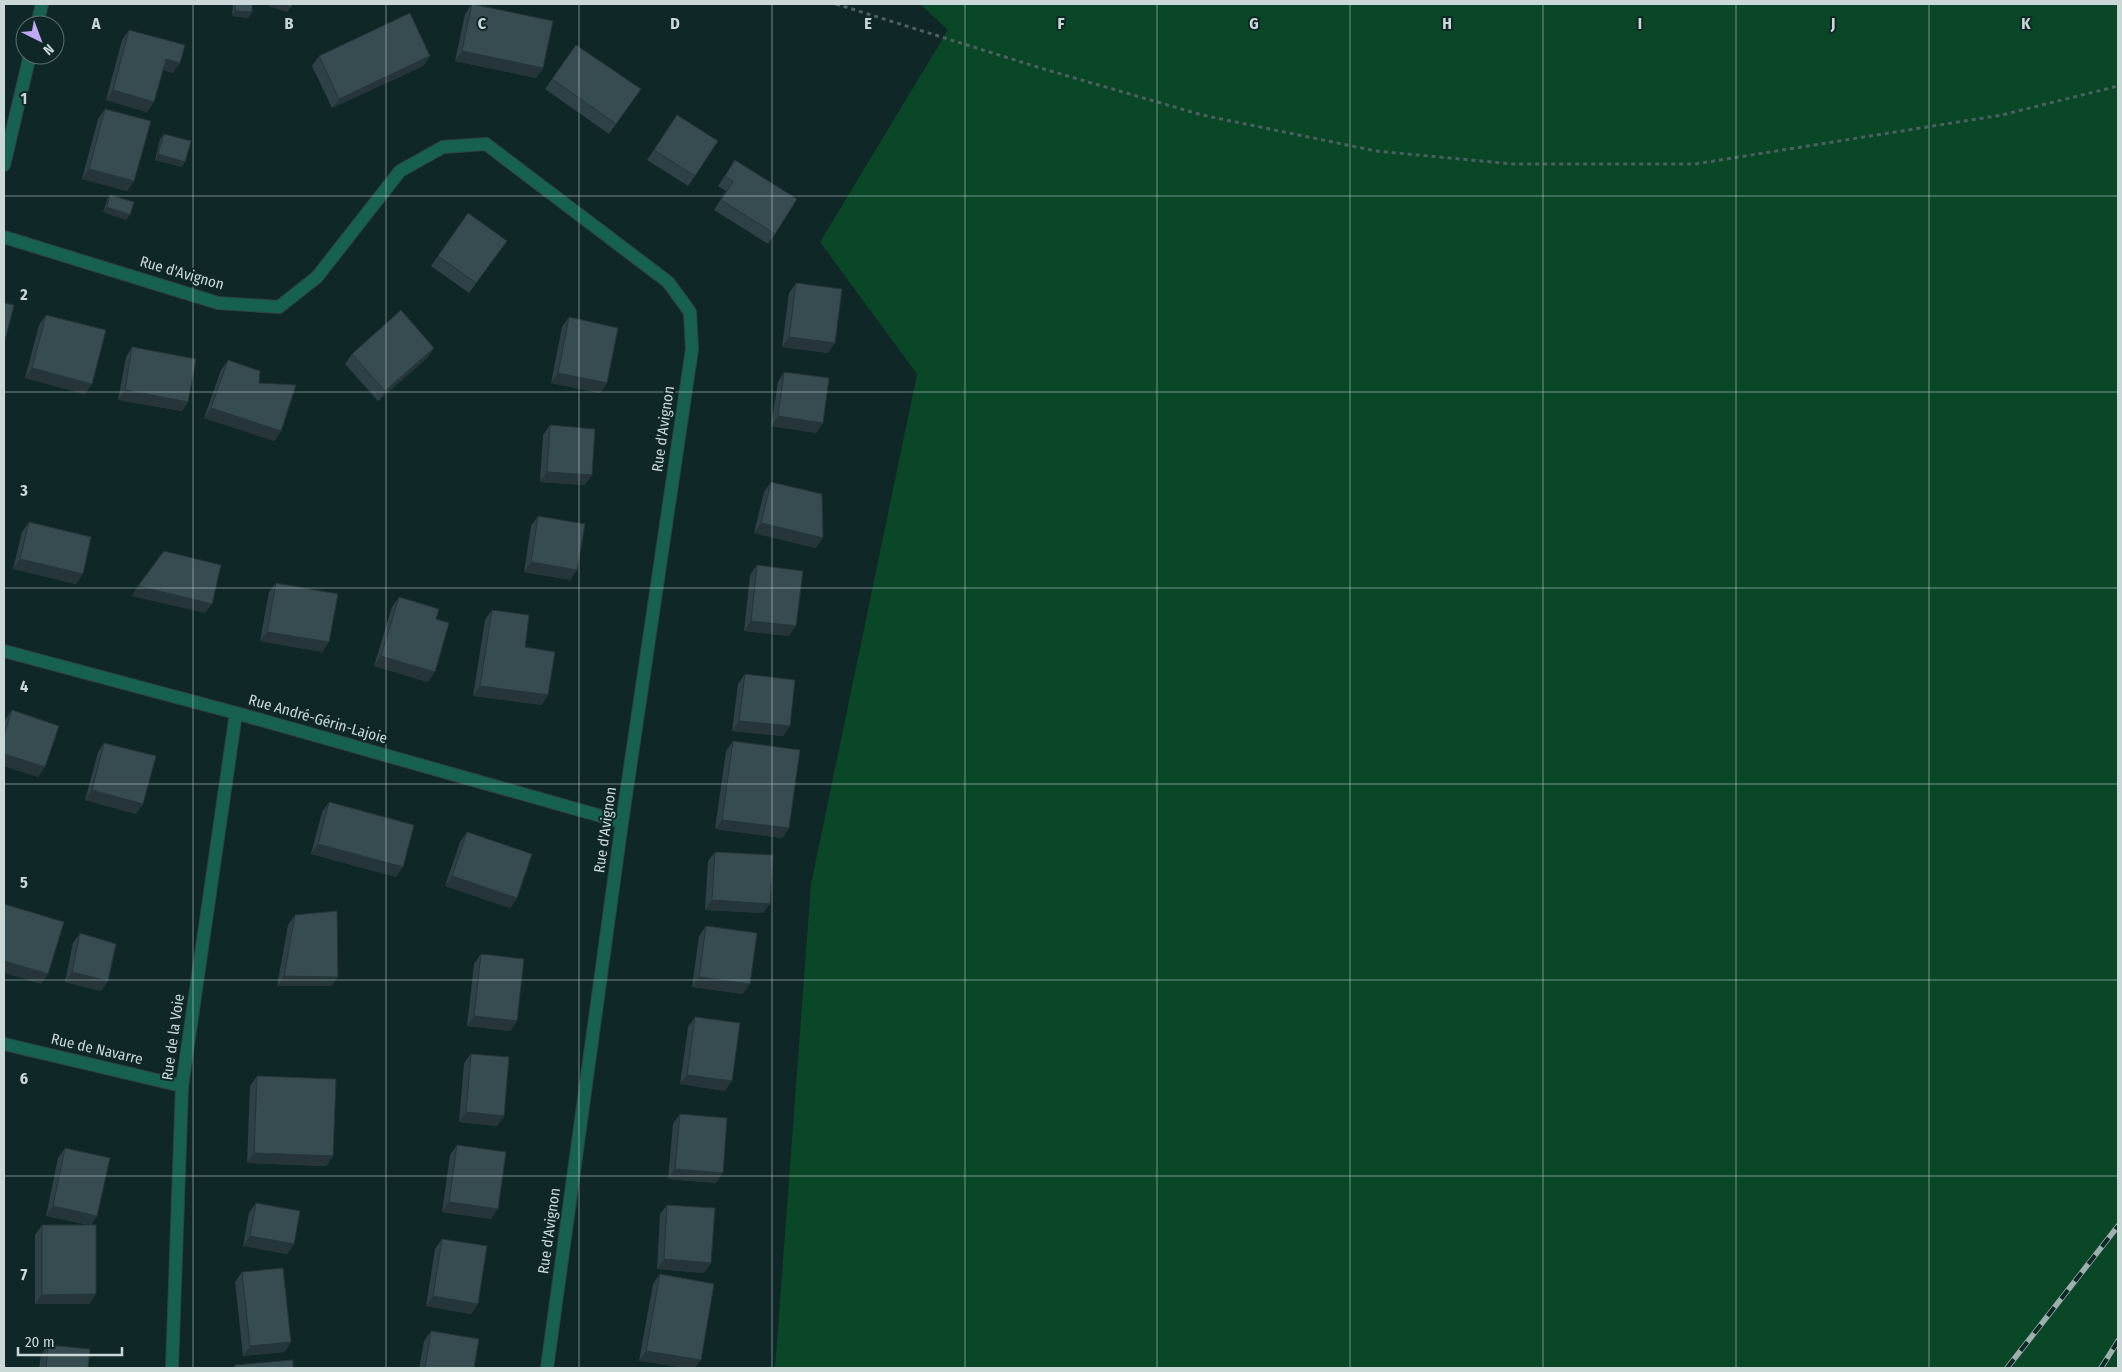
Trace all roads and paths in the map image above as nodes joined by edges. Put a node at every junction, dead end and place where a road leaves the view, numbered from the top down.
1 (836, 4) edge
2 (28, 65) edge
3 (2118, 86) edge
4 (4, 165) edge
5 (4, 237) edge
6 (4, 651) edge
7 (236, 712) junction
8 (622, 822) junction
9 (4, 1044) edge
10 (182, 1086) junction
11 (172, 1368) edge
12 (547, 1368) edge

1 - 3 path
2 - 4 street
5 - 8 street, Rue d'Avignon
6 - 7 street, Rue André-Gérin-Lajoie
7 - 8 street, Rue André-Gérin-Lajoie
7 - 10 street, Rue de la Voie
8 - 12 street, Rue d'Avignon
9 - 10 street, Rue de Navarre
10 - 11 street, Rue de la Voie

